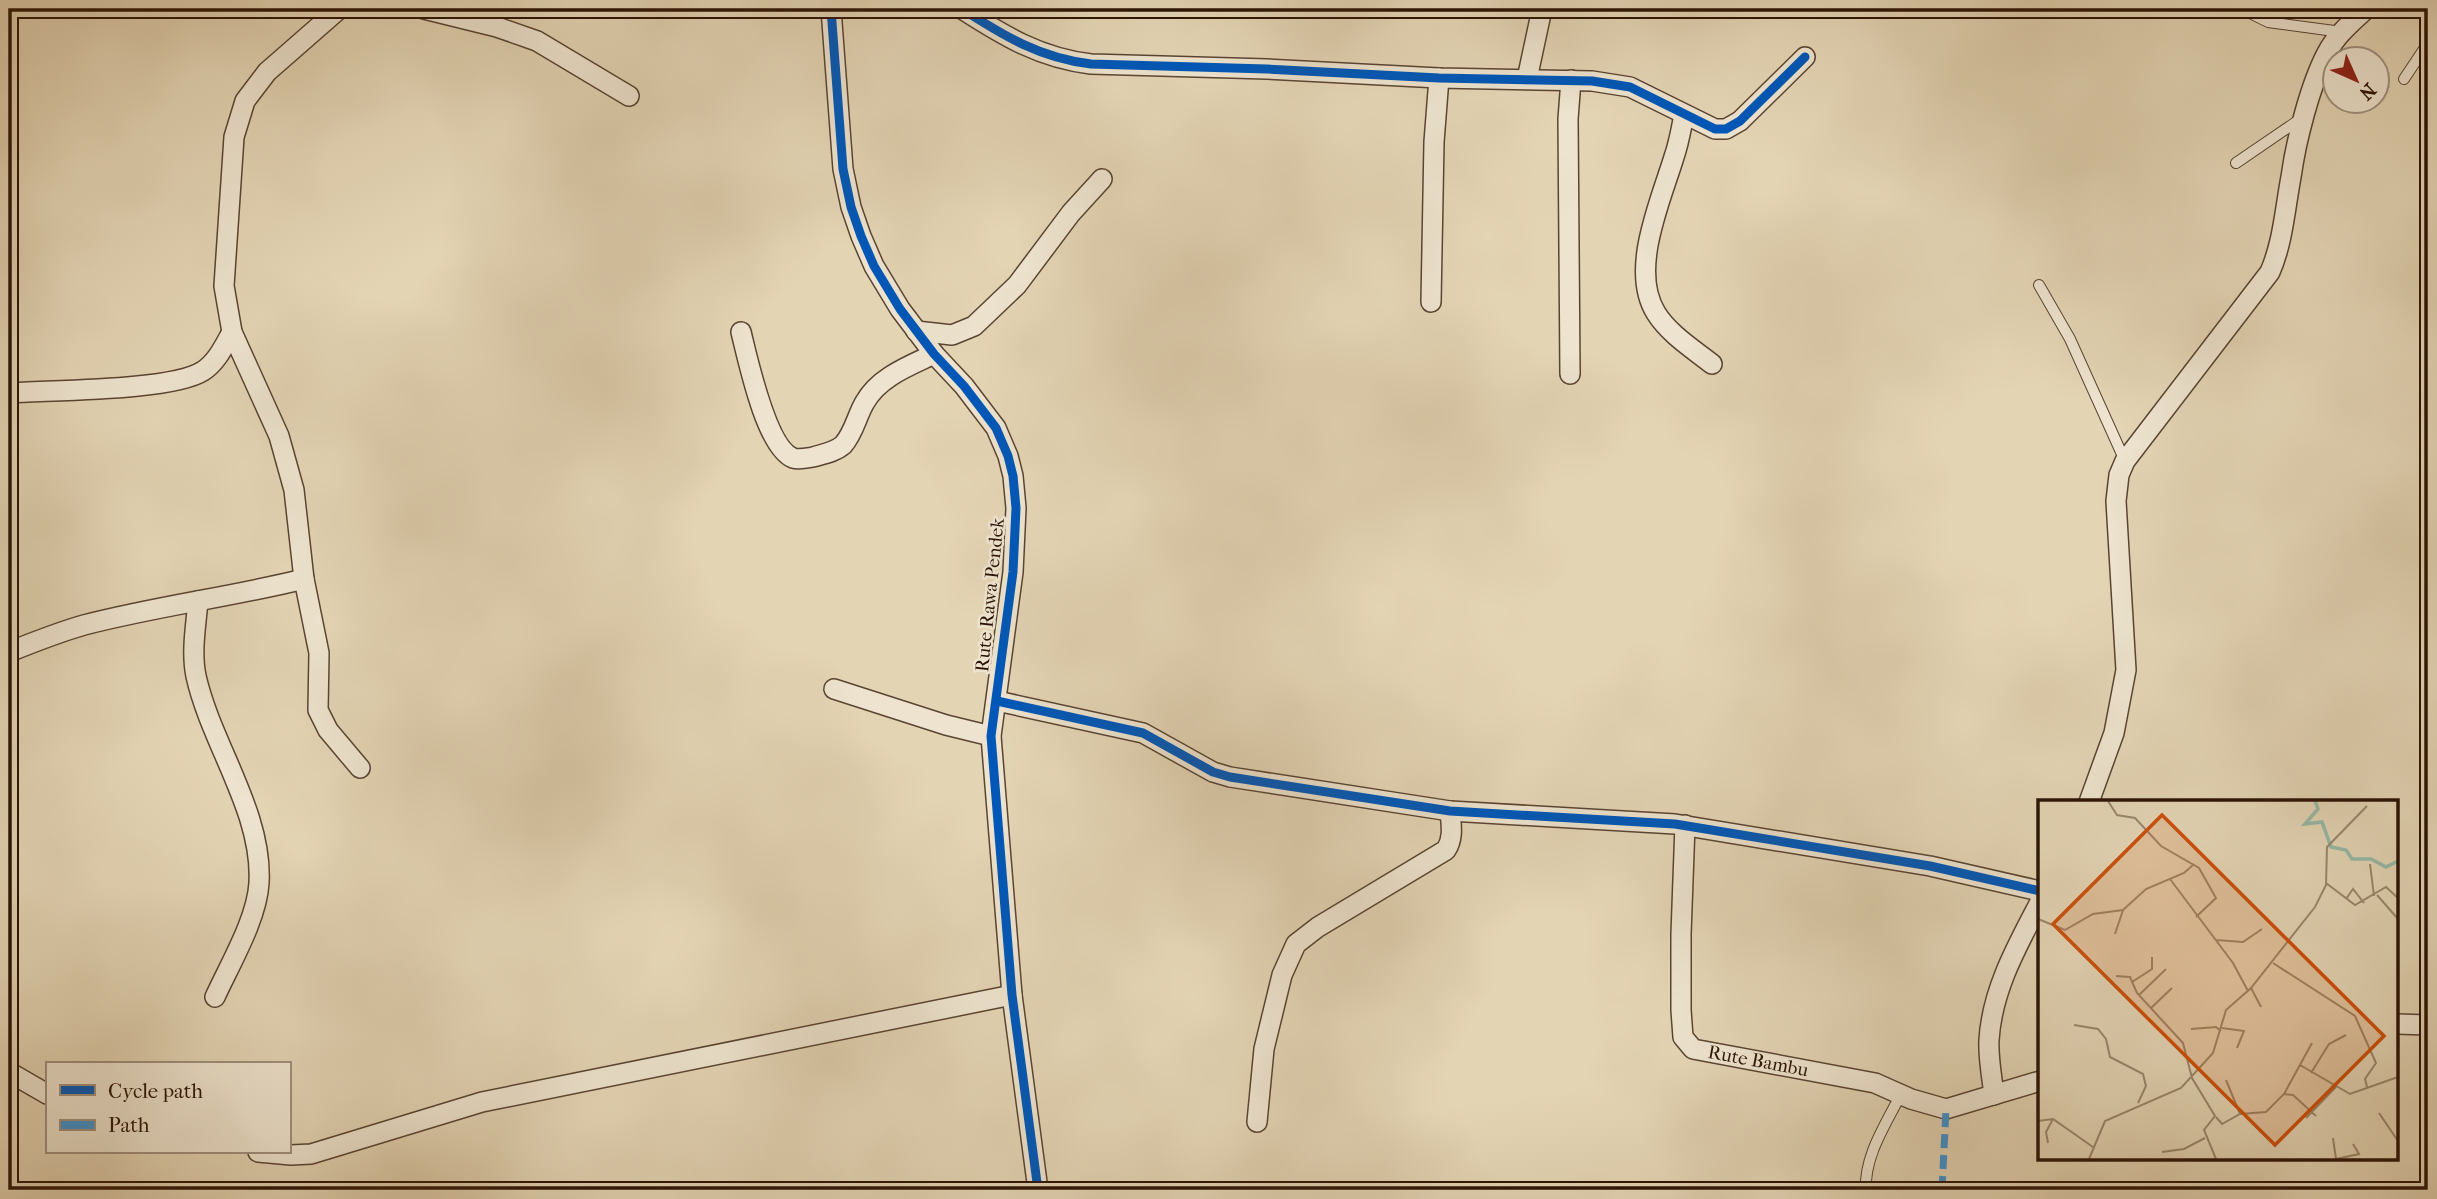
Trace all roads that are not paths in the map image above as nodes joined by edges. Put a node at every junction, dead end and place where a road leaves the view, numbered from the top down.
1 (339, 9) edge
2 (424, 9) edge
3 (831, 9) edge
4 (962, 9) edge
5 (1542, 9) edge
6 (2242, 9) edge
7 (2366, 9) edge
8 (2342, 32) junction
9 (2428, 43) edge
10 (1805, 57) dead end
11 (1439, 78) junction
12 (1527, 79) junction
13 (2404, 79) dead end
14 (1571, 80) junction
15 (629, 96) dead end
16 (1685, 115) junction
17 (2305, 116) junction
18 (2236, 163) dead end
19 (1102, 179) dead end
20 (2039, 285) dead end
21 (1431, 302) dead end
22 (916, 331) junction
23 (232, 332) junction
24 (741, 332) dead end
25 (934, 354) junction
26 (1712, 364) dead end
27 (1570, 374) dead end
28 (9, 393) edge
29 (2125, 461) junction
30 (304, 579) junction
31 (198, 601) junction
32 (9, 652) edge
33 (834, 689) dead end
34 (997, 701) junction
35 (990, 736) junction
36 (360, 768) dead end
37 (2090, 800) edge
38 (1450, 811) junction
39 (1680, 825) junction
40 (2038, 891) edge
41 (2038, 906) edge
42 (1012, 995) junction
43 (215, 997) dead end
44 (2398, 1024) edge
45 (2428, 1025) edge
46 (9, 1072) edge
47 (2038, 1082) edge
48 (46, 1093) edge
49 (1902, 1093) junction
50 (1994, 1095) junction
51 (1257, 1122) dead end
52 (280, 1154) edge
53 (1038, 1190) edge
54 (1866, 1190) edge

1 - 23 street
2 - 15 street
3 - 22 street, Rute Rawa Pendek
4 - 11 street
5 - 12 street
6 - 8 lane
7 - 8 street
8 - 17 street
9 - 13 lane
10 - 16 street
11 - 12 street
11 - 21 street
12 - 14 street
14 - 16 street
14 - 27 street
16 - 26 street
17 - 18 lane
17 - 29 street
19 - 22 street
20 - 29 lane
22 - 25 street, Rute Rawa Pendek
23 - 28 street
23 - 30 street
24 - 25 street
25 - 34 street, Rute Rawa Pendek
29 - 37 street
30 - 31 street
30 - 36 street
31 - 32 street
31 - 43 street
33 - 35 street
34 - 35 street, Rute Rawa Pendek
34 - 38 street
35 - 42 street, Rute Rawa Pendek
38 - 39 street
38 - 51 street
39 - 40 street
39 - 49 street, Rute Bambu
41 - 50 street
42 - 52 street
42 - 53 street, Rute Rawa Pendek
44 - 45 street
46 - 48 street
47 - 50 street, Rute Bambu
49 - 50 street, Rute Bambu
49 - 54 lane

